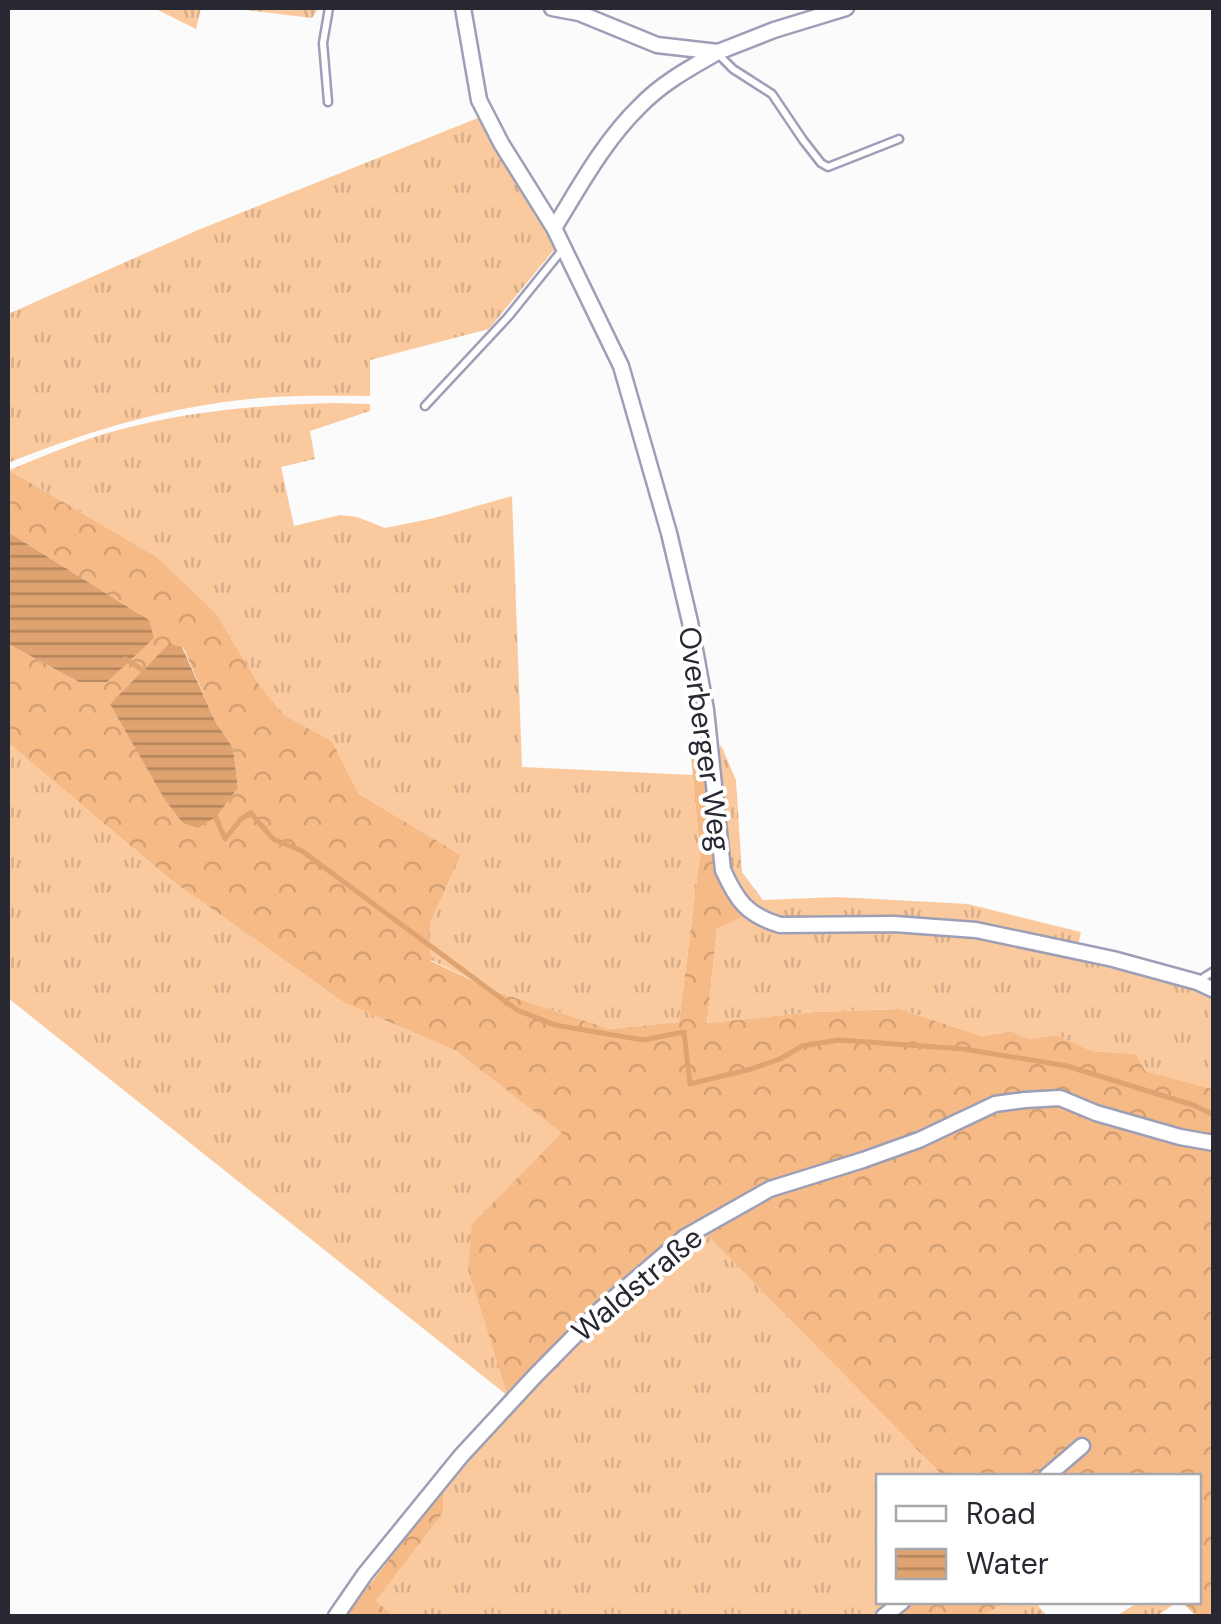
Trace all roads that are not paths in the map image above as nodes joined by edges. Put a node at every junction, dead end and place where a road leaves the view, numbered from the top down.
1 (329, 8) edge
2 (463, 8) edge
3 (552, 8) edge
4 (846, 8) edge
5 (718, 52) junction
6 (328, 102) dead end
7 (899, 139) dead end
8 (554, 228) junction
9 (564, 248) junction
10 (426, 406) dead end
11 (1214, 970) edge
12 (1196, 982) junction
13 (1214, 990) edge
14 (1214, 1143) edge
15 (1082, 1446) dead end
16 (1049, 1474) edge
17 (336, 1616) edge

1 - 6 lane
2 - 8 street, Overberger Weg
3 - 5 street
4 - 5 street
5 - 7 lane
5 - 8 street
8 - 9 street, Overberger Weg
9 - 10 lane
9 - 12 street, Overberger Weg
11 - 12 lane
12 - 13 street, Overberger Weg
14 - 17 street, Waldstraße
15 - 16 street

